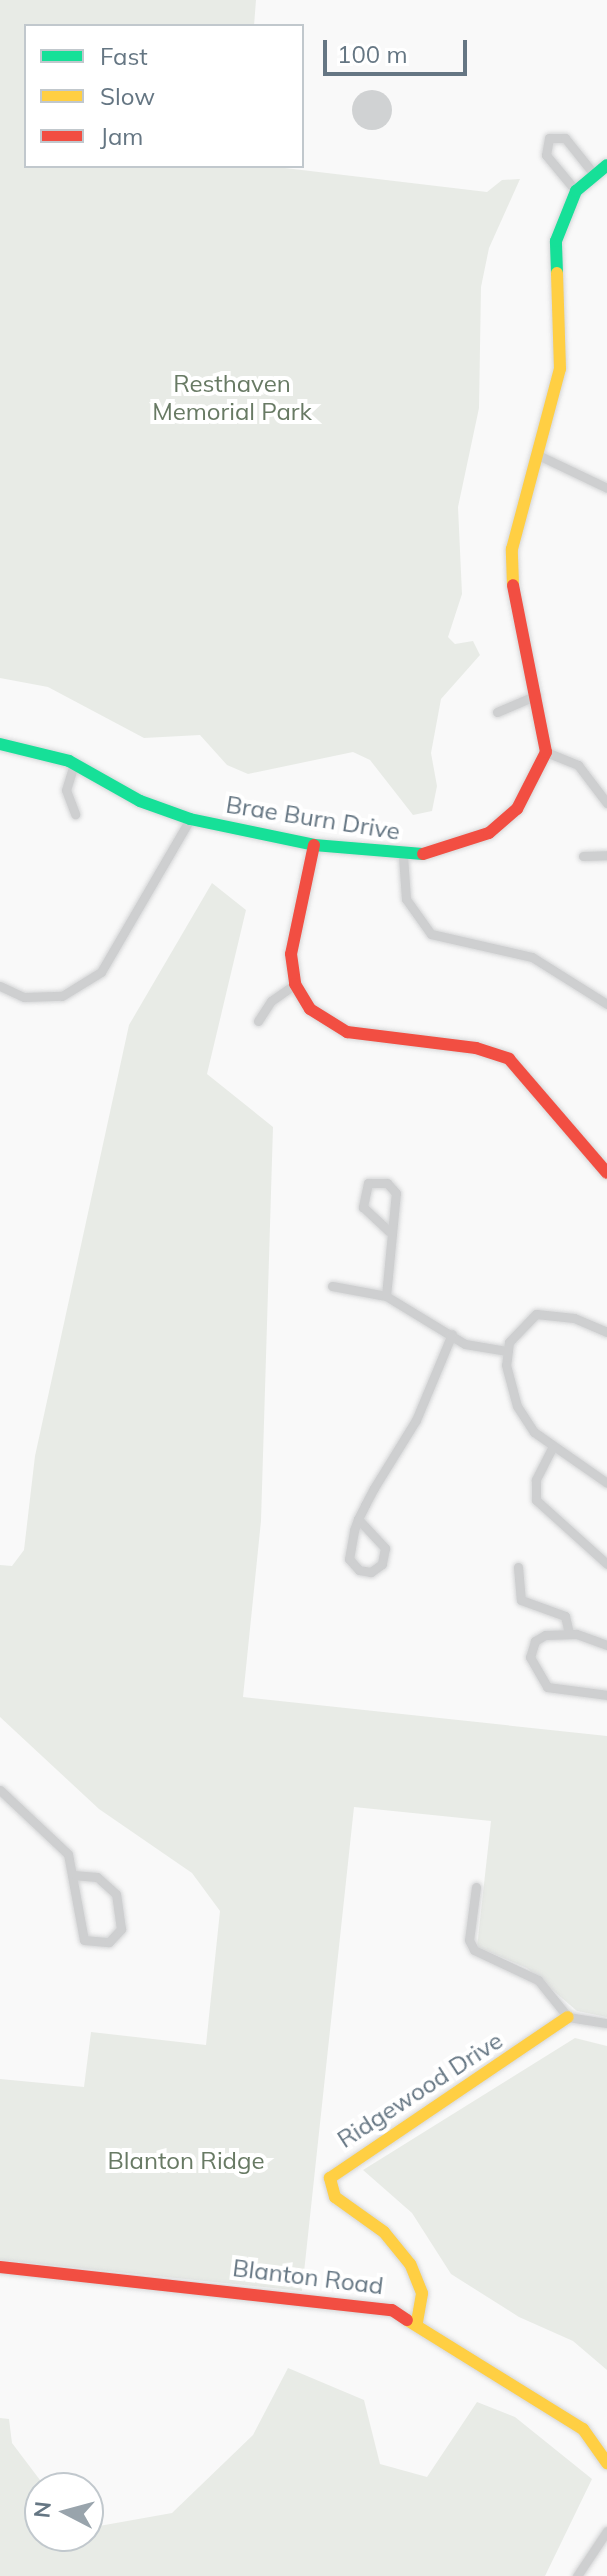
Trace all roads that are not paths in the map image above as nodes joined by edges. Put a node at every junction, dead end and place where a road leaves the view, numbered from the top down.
1 (607, 165) edge
2 (593, 173) junction
3 (576, 191) junction
4 (540, 456) junction
5 (607, 488) edge
6 (537, 695) junction
7 (497, 712) dead end
8 (0, 744) edge
9 (546, 752) junction
10 (74, 764) junction
11 (607, 803) edge
12 (75, 814) dead end
13 (190, 819) junction
14 (314, 845) junction
15 (607, 855) edge
16 (403, 856) junction
17 (583, 856) dead end
18 (295, 984) junction
19 (0, 986) edge
20 (607, 1004) edge
21 (258, 1021) dead end
22 (607, 1173) edge
23 (389, 1231) junction
24 (332, 1286) dead end
25 (386, 1296) junction
26 (607, 1332) edge
27 (452, 1334) junction
28 (507, 1351) junction
29 (552, 1448) junction
30 (607, 1483) edge
31 (358, 1519) junction
32 (607, 1564) edge
33 (518, 1567) dead end
34 (569, 1634) junction
35 (607, 1645) edge
36 (607, 1695) edge
37 (0, 1790) edge
38 (76, 1875) junction
39 (476, 1887) dead end
40 (568, 2017) junction
41 (607, 2023) edge
42 (0, 2267) edge
43 (417, 2322) junction
44 (607, 2463) edge
45 (607, 2531) edge
46 (577, 2576) edge

1 - 2 street
2 - 3 street
2 - 3 street
3 - 4 street
4 - 5 street
4 - 6 street
6 - 7 street
6 - 9 street
8 - 10 street, Brae Burn Drive
9 - 11 street
9 - 16 street, Brae Burn Drive
10 - 12 street
10 - 13 street, Brae Burn Drive
13 - 14 street, Brae Burn Drive
13 - 19 street
14 - 16 street, Brae Burn Drive
14 - 18 street
15 - 17 street
16 - 20 street
18 - 21 street
18 - 22 street
23 - 23 street
23 - 25 street
24 - 25 street
25 - 27 street
26 - 28 street
27 - 28 street
27 - 31 street
28 - 29 street
29 - 30 street
29 - 32 street
31 - 31 street
33 - 34 street
34 - 35 street
34 - 36 street
37 - 38 street
38 - 38 street
39 - 40 street
40 - 41 street
40 - 43 street, Ridgewood Drive
42 - 43 street, Blanton Road
43 - 44 street, Blanton Road
45 - 46 street

